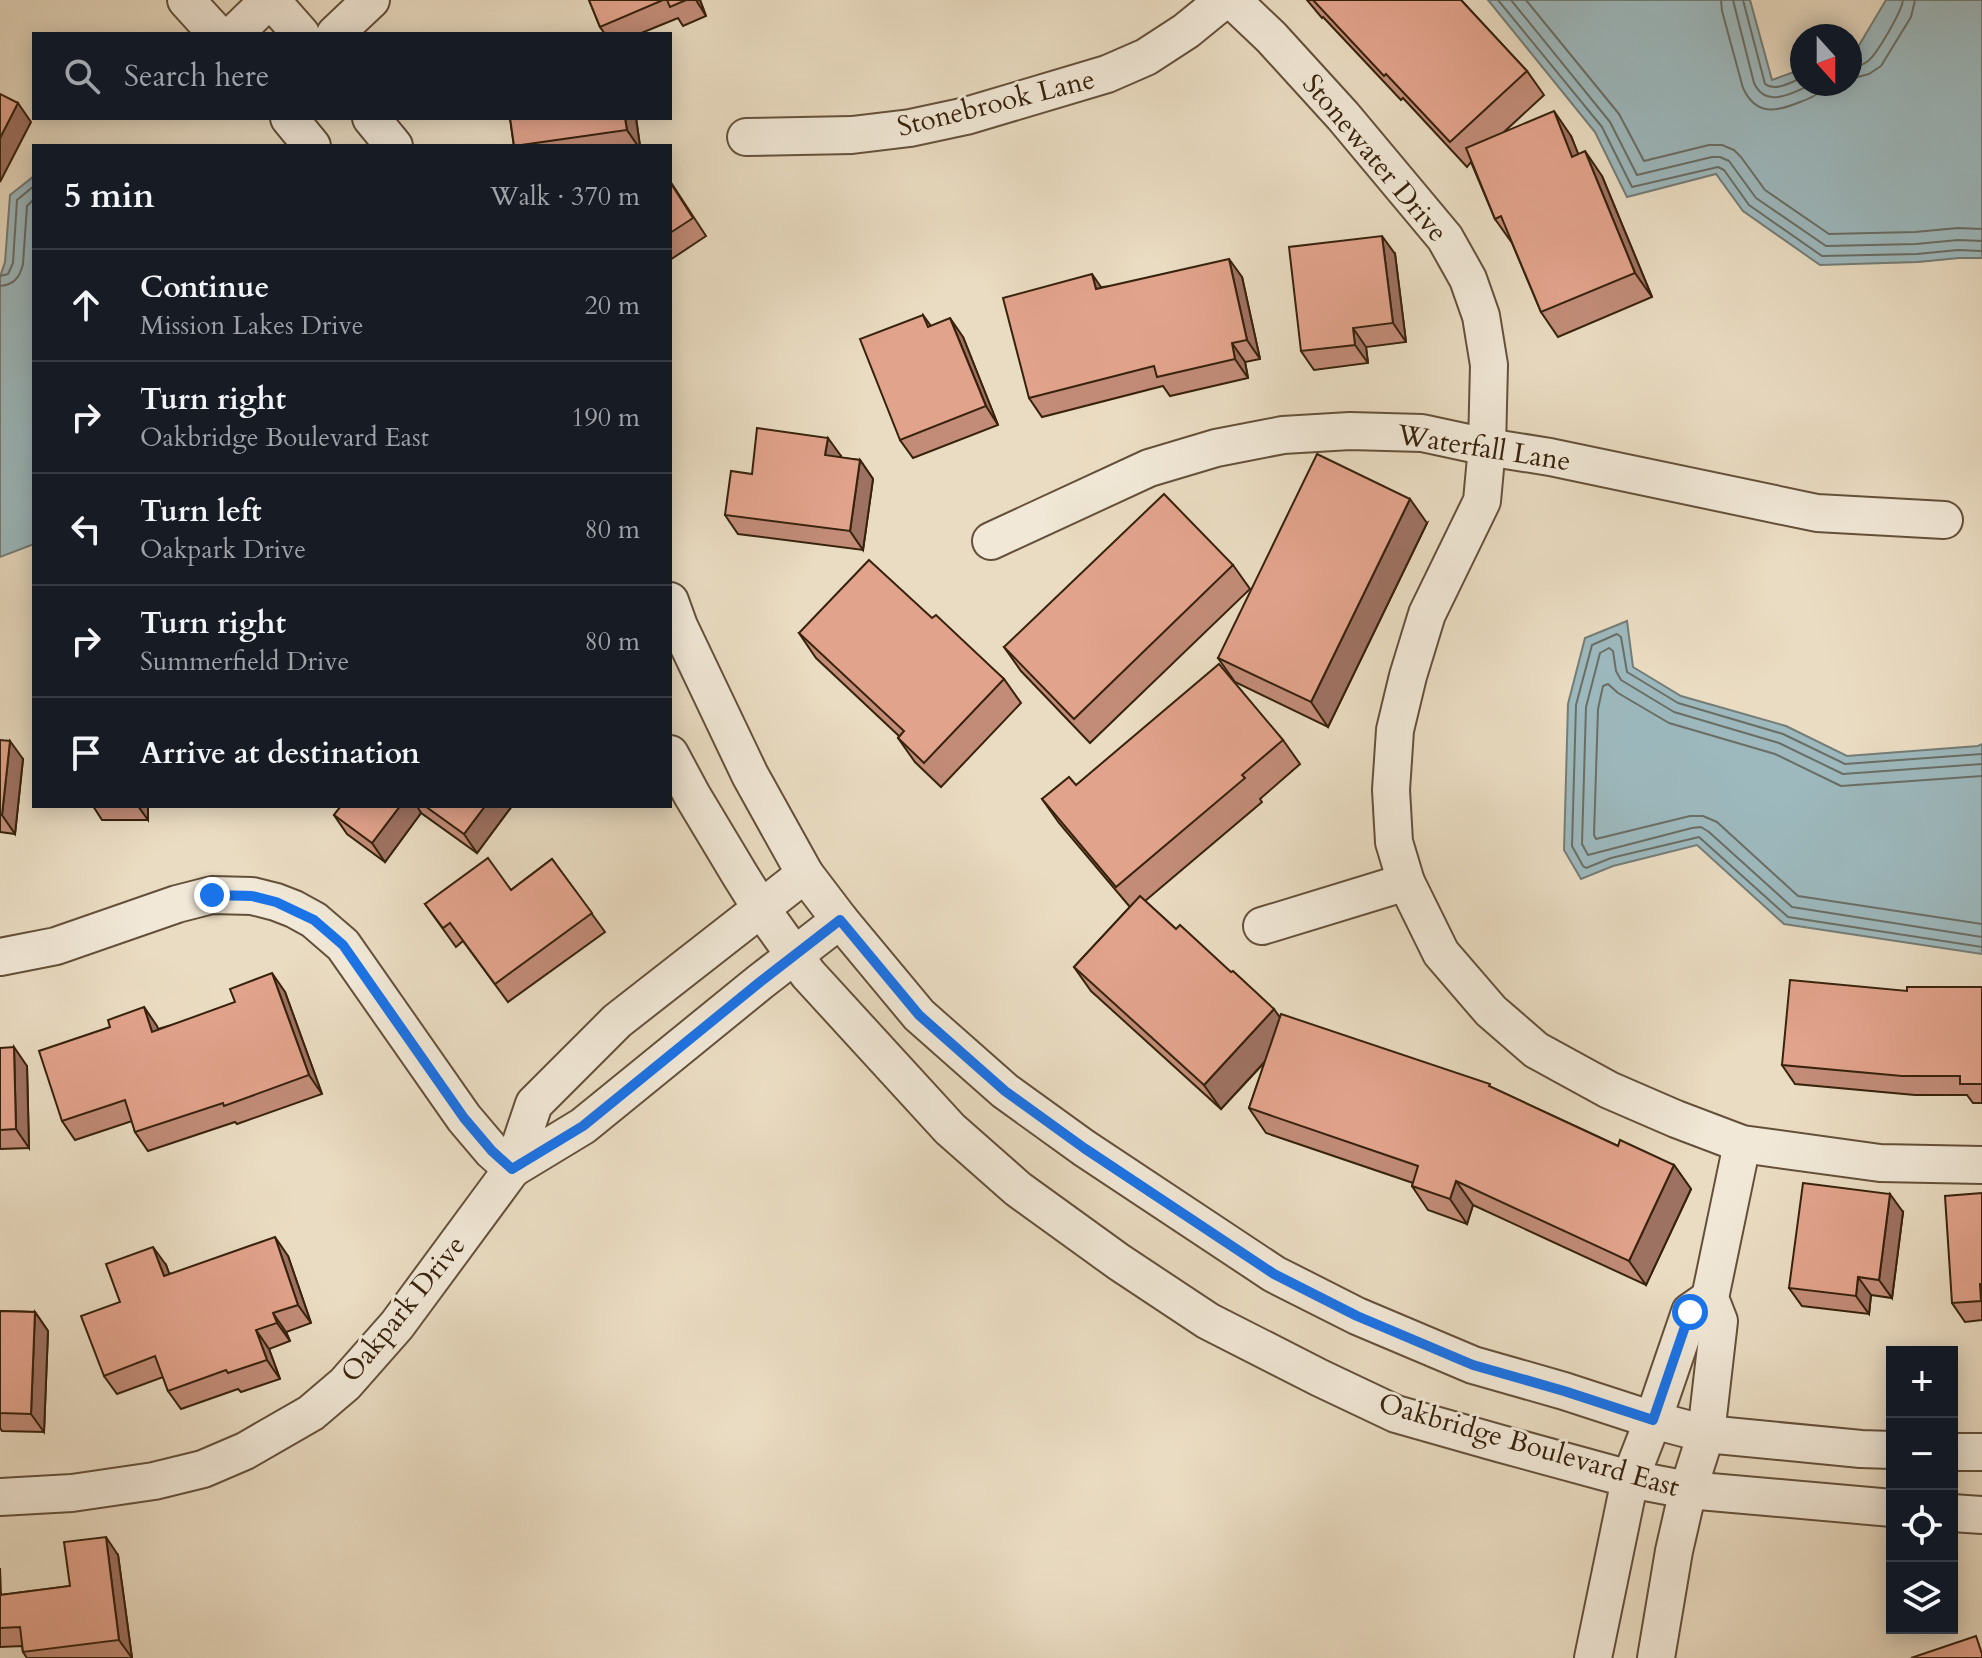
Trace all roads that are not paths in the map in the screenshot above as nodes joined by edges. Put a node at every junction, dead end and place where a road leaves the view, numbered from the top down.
1 (186, 0) edge
2 (270, 0) edge
3 (371, 0) edge
4 (1224, 0) edge
5 (1232, 0) edge
6 (215, 32) edge
7 (236, 32) edge
8 (299, 32) edge
9 (337, 32) edge
10 (291, 120) edge
11 (373, 120) edge
12 (746, 137) dead end
13 (310, 144) edge
14 (392, 144) edge
15 (1487, 447) junction
16 (1944, 520) dead end
17 (991, 541) dead end
18 (672, 607) edge
19 (672, 758) edge
20 (805, 874) junction
21 (1406, 882) junction
22 (760, 907) junction
23 (840, 920) junction
24 (1262, 926) dead end
25 (794, 955) junction
26 (0, 957) edge
27 (607, 1031) junction
28 (652, 1069) junction
29 (1742, 1144) junction
30 (1982, 1165) edge
31 (512, 1169) junction
32 (1710, 1298) junction
33 (1653, 1420) junction
34 (1706, 1434) junction
35 (1886, 1450) edge
36 (1958, 1452) edge
37 (1982, 1452) edge
38 (1630, 1479) junction
39 (1688, 1490) junction
40 (0, 1497) edge
41 (1886, 1507) edge
42 (1958, 1513) edge
43 (1982, 1515) edge
44 (1601, 1616) junction
45 (1658, 1643) edge
46 (1593, 1658) edge

1 - 6 street
2 - 7 street
2 - 8 street
3 - 9 street
4 - 12 street, Stonebrook Lane
5 - 15 street, Stonewater Drive
10 - 13 street
11 - 14 street
15 - 16 street, Waterfall Lane
15 - 17 street, Waterfall Lane
15 - 21 street, Stonewater Drive
18 - 20 street, Oakbridge Boulevard East
19 - 22 street, Oakbridge Boulevard East
20 - 22 street, Oakpark Drive
20 - 23 street, Oakbridge Boulevard East
21 - 24 street
21 - 29 street, Stonewater Drive
22 - 25 street, Oakbridge Boulevard East
22 - 27 street, Oakpark Drive
23 - 25 street, Oakpark Drive
23 - 33 street, Oakbridge Boulevard East
25 - 28 street, Oakpark Drive
25 - 38 street, Oakbridge Boulevard East
26 - 31 street
27 - 28 street
27 - 31 street, Oakpark Drive
28 - 31 street, Oakpark Drive
29 - 30 street, Stonewater Drive
29 - 32 street
31 - 40 street, Oakpark Drive
32 - 33 street
32 - 34 street
33 - 34 street, Oakbridge Boulevard East
33 - 38 street
34 - 35 street, Oakbridge Boulevard East
34 - 39 street
36 - 37 street
38 - 39 street, Oakbridge Boulevard East
38 - 44 street
39 - 41 street, Oakbridge Boulevard East
39 - 45 street
42 - 43 street
44 - 45 street
44 - 46 street

